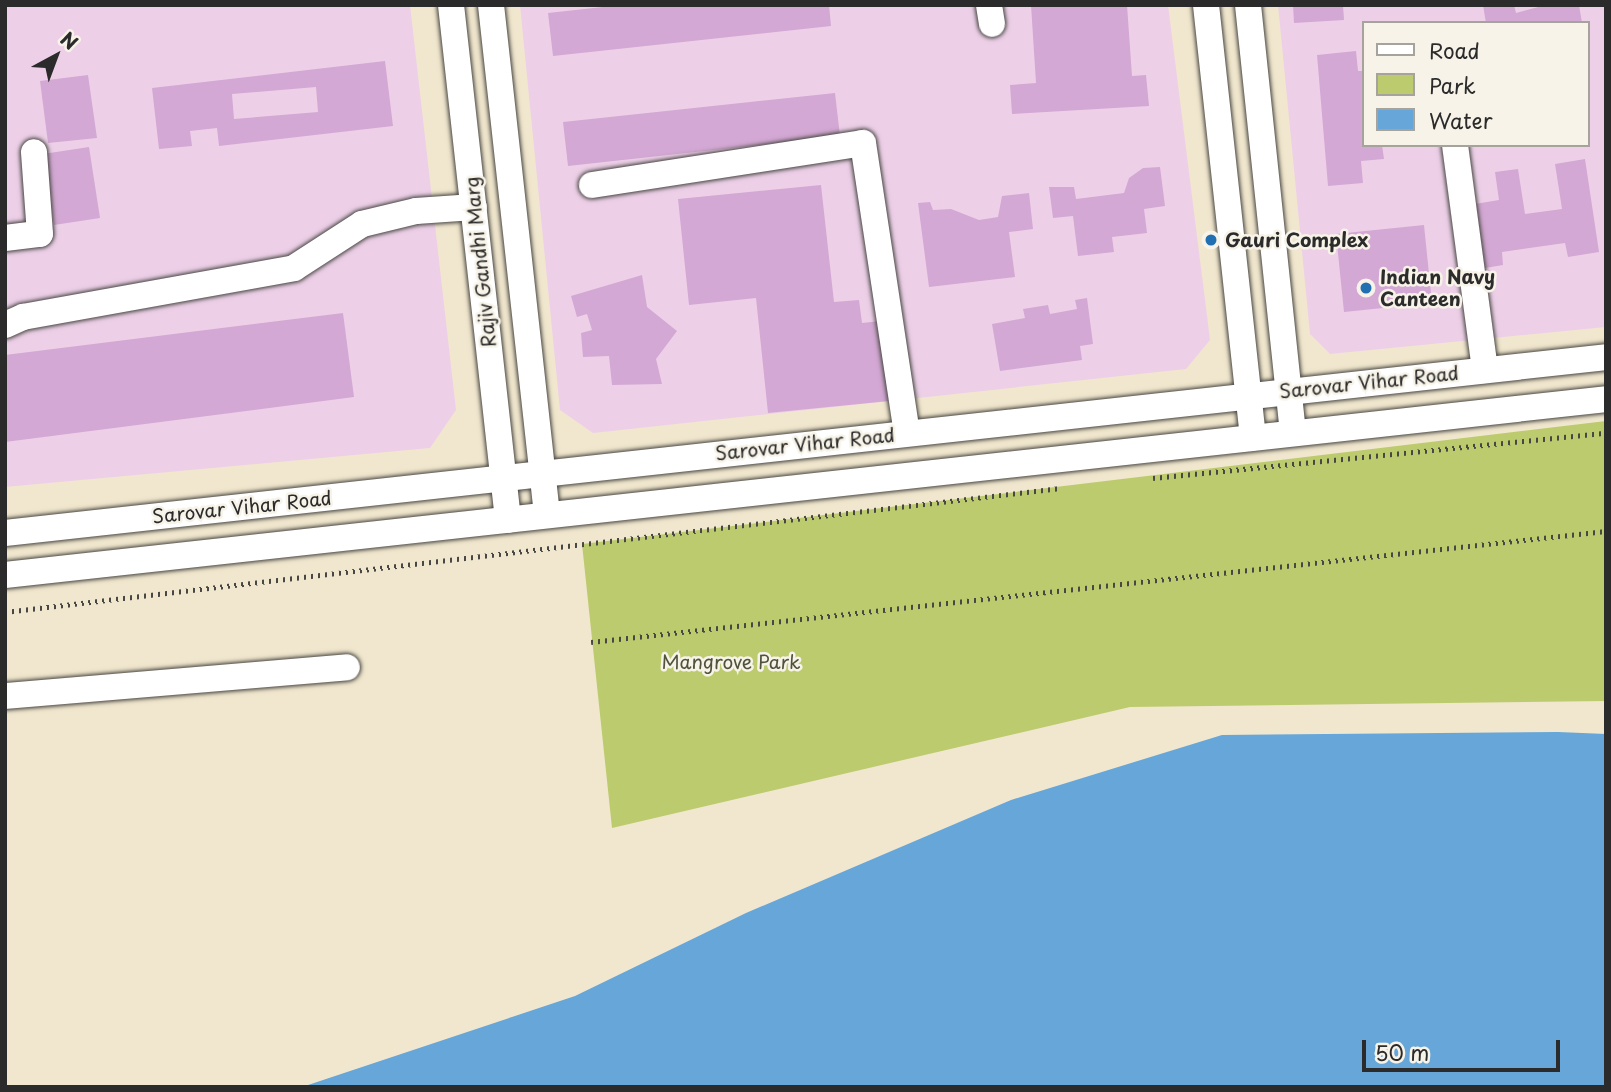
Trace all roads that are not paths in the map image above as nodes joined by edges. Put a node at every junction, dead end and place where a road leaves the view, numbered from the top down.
1 (451, 5) edge
2 (491, 5) edge
3 (1206, 5) edge
4 (1248, 5) edge
5 (1455, 147) edge
6 (34, 152) dead end
7 (592, 185) dead end
8 (474, 207) junction
9 (5, 238) edge
10 (5, 325) edge
11 (1606, 357) edge
12 (1485, 370) junction
13 (1288, 391) junction
14 (1248, 395) junction
15 (1606, 400) edge
16 (1293, 432) junction
17 (907, 433) junction
18 (1253, 437) junction
19 (542, 473) junction
20 (503, 478) junction
21 (547, 515) junction
22 (508, 520) junction
23 (7, 525) edge
24 (5, 575) edge
25 (347, 667) dead end
26 (5, 696) edge

1 - 8 street, Rajiv Gandhi Marg
2 - 19 street, Rajiv Gandhi Marg
3 - 14 street
4 - 13 street
5 - 12 street
6 - 9 street
7 - 17 street
8 - 10 street
8 - 20 street, Rajiv Gandhi Marg
11 - 12 street, Sarovar Vihar Road
12 - 13 street, Sarovar Vihar Road
13 - 14 street, Sarovar Vihar Road
13 - 16 street
14 - 17 street, Sarovar Vihar Road
14 - 18 street
15 - 16 street
16 - 18 street
17 - 19 street, Sarovar Vihar Road
18 - 21 street
19 - 20 street, Sarovar Vihar Road
19 - 21 street, Rajiv Gandhi Marg
20 - 22 street, Rajiv Gandhi Marg
20 - 23 street, Sarovar Vihar Road
21 - 22 street
22 - 24 street
25 - 26 street

